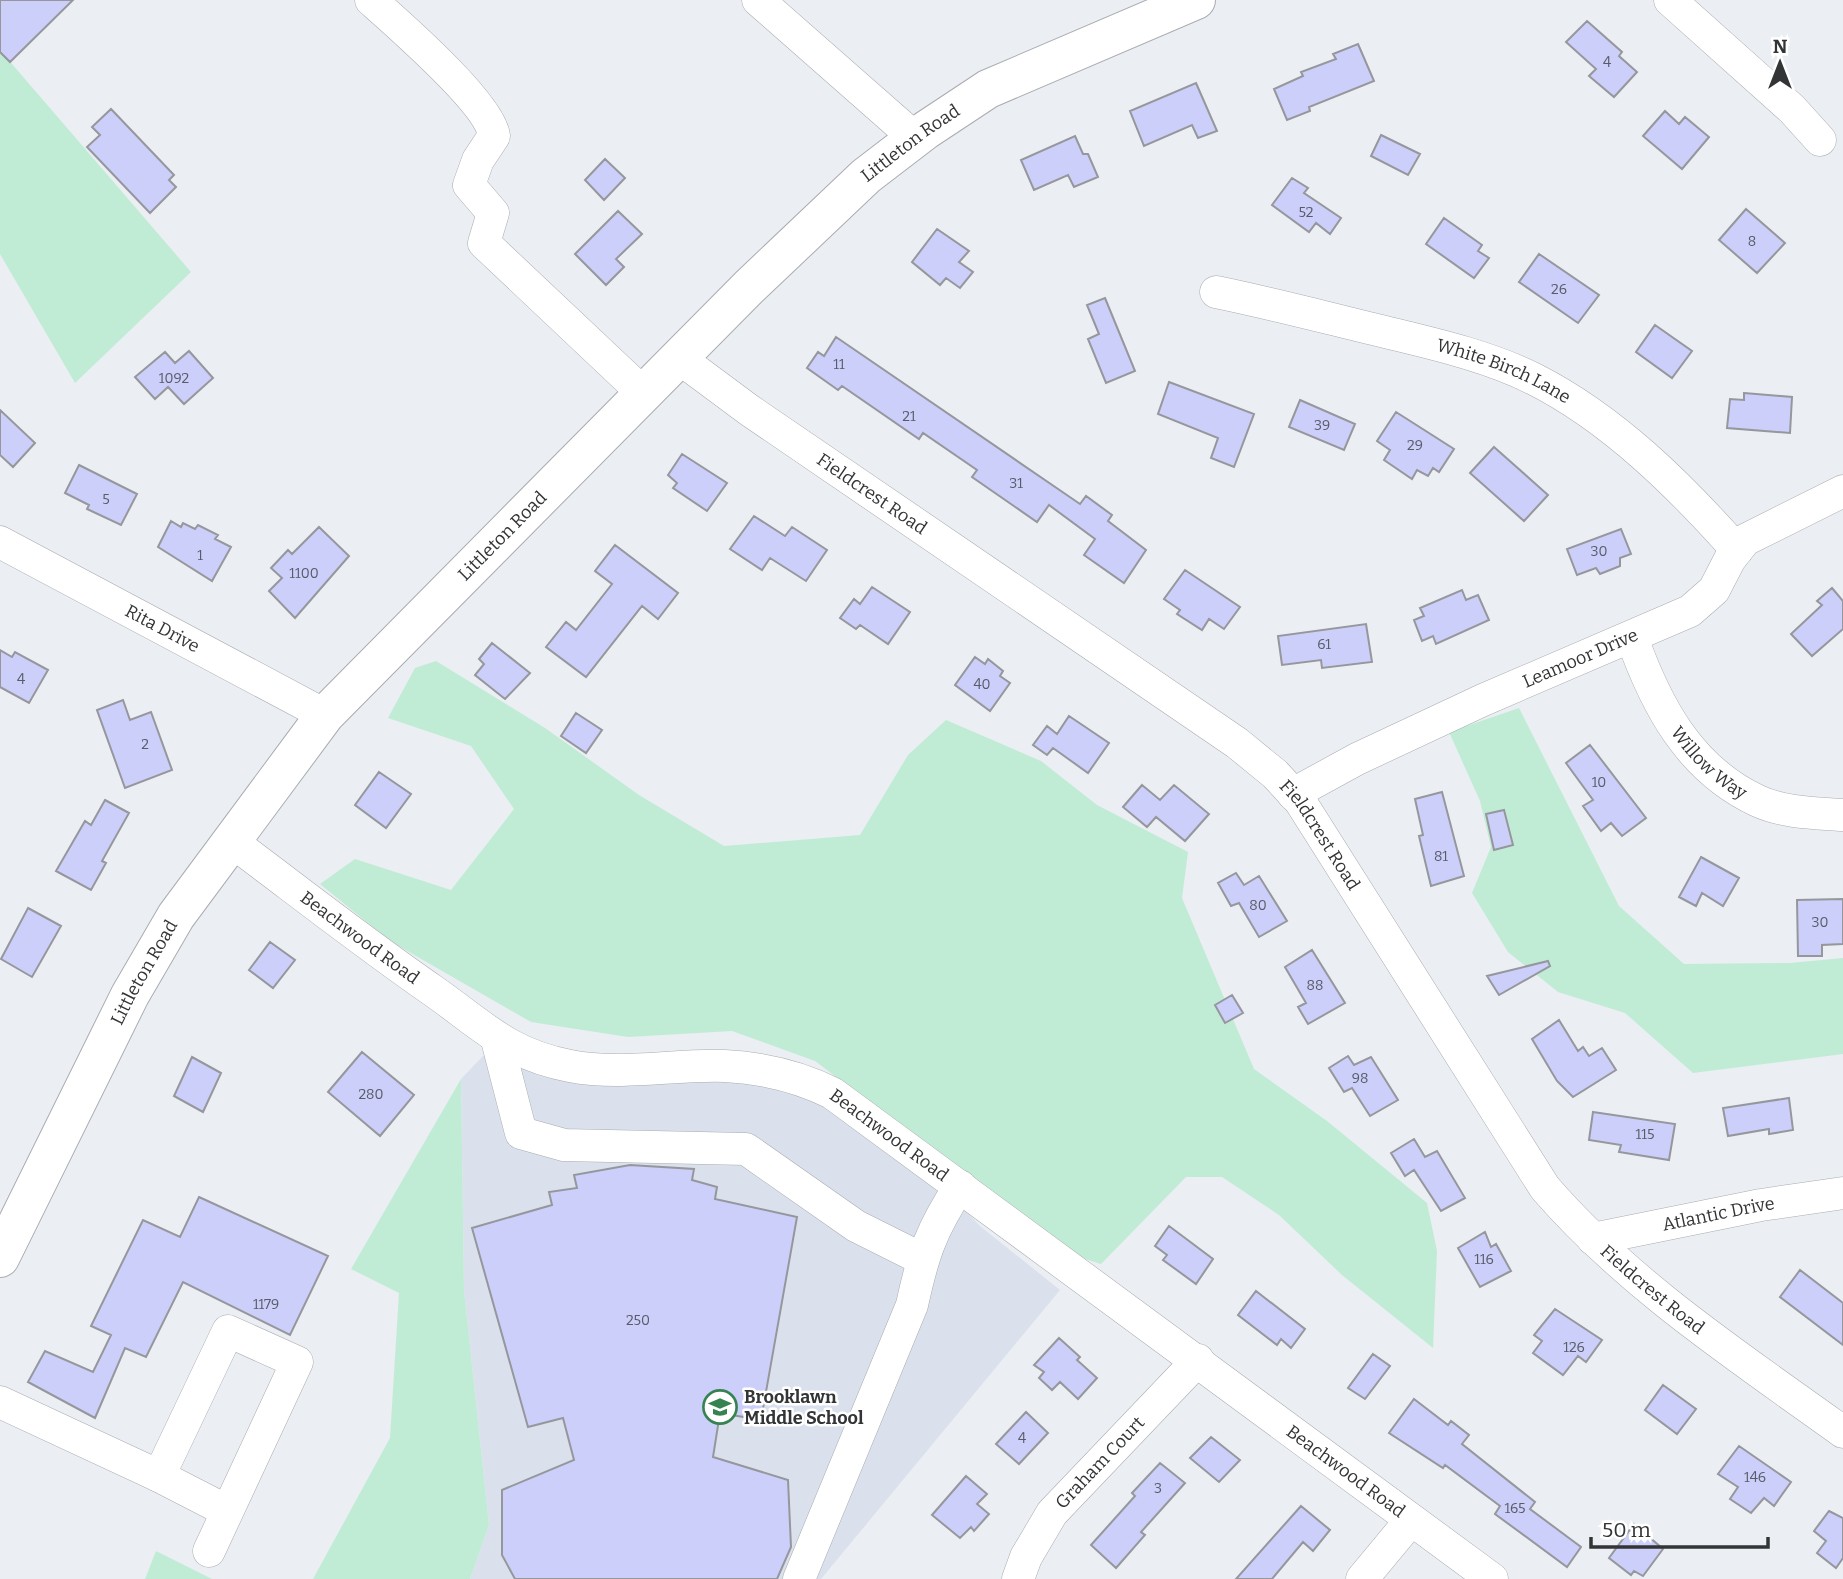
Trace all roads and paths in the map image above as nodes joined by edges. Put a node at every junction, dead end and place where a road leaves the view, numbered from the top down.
1 (371, 0) edge
2 (758, 0) edge
3 (1196, 0) edge
4 (1670, 0) edge
5 (915, 138) junction
6 (1820, 140) dead end
7 (1216, 292) dead end
8 (679, 358) junction
9 (643, 393) junction
10 (1843, 491) edge
11 (0, 542) edge
12 (1737, 550) junction
13 (1632, 638) junction
14 (325, 715) junction
15 (1293, 793) junction
16 (1843, 815) edge
17 (232, 841) junction
18 (497, 1040) junction
19 (960, 1186) junction
20 (1843, 1193) edge
21 (9, 1213) edge
22 (1593, 1238) junction
23 (0, 1258) edge
24 (922, 1259) junction
25 (1198, 1360) junction
26 (0, 1402) edge
27 (1843, 1432) edge
28 (159, 1476) junction
29 (227, 1511) junction
30 (1410, 1520) junction
31 (209, 1551) dead end
32 (799, 1579) edge
33 (1018, 1579) edge
34 (1362, 1579) edge
35 (1492, 1579) edge

1 - 9 street
2 - 5 street
3 - 5 main road, Littleton Road
4 - 6 street
5 - 8 main road, Littleton Road
7 - 12 street, White Birch Lane
8 - 9 main road, Littleton Road
8 - 15 street, Fieldcrest Road
9 - 14 main road, Littleton Road
10 - 12 street, Leamoor Drive
11 - 14 street, Rita Drive
12 - 13 street, Leamoor Drive
13 - 15 street, Leamoor Drive
13 - 16 street, Willow Way
14 - 17 main road, Littleton Road
15 - 22 street, Fieldcrest Road
17 - 18 street, Beachwood Road
17 - 21 main road, Littleton Road
18 - 19 street, Beachwood Road
18 - 24 street
19 - 24 street
19 - 25 street, Beachwood Road
20 - 22 street, Atlantic Drive
21 - 23 main road, Littleton Road
22 - 27 street, Fieldcrest Road
24 - 32 street
25 - 30 street, Beachwood Road
25 - 33 street, Graham Court
26 - 28 street
28 - 29 street
28 - 29 street
29 - 31 street
30 - 34 street
30 - 35 street, Beachwood Road

